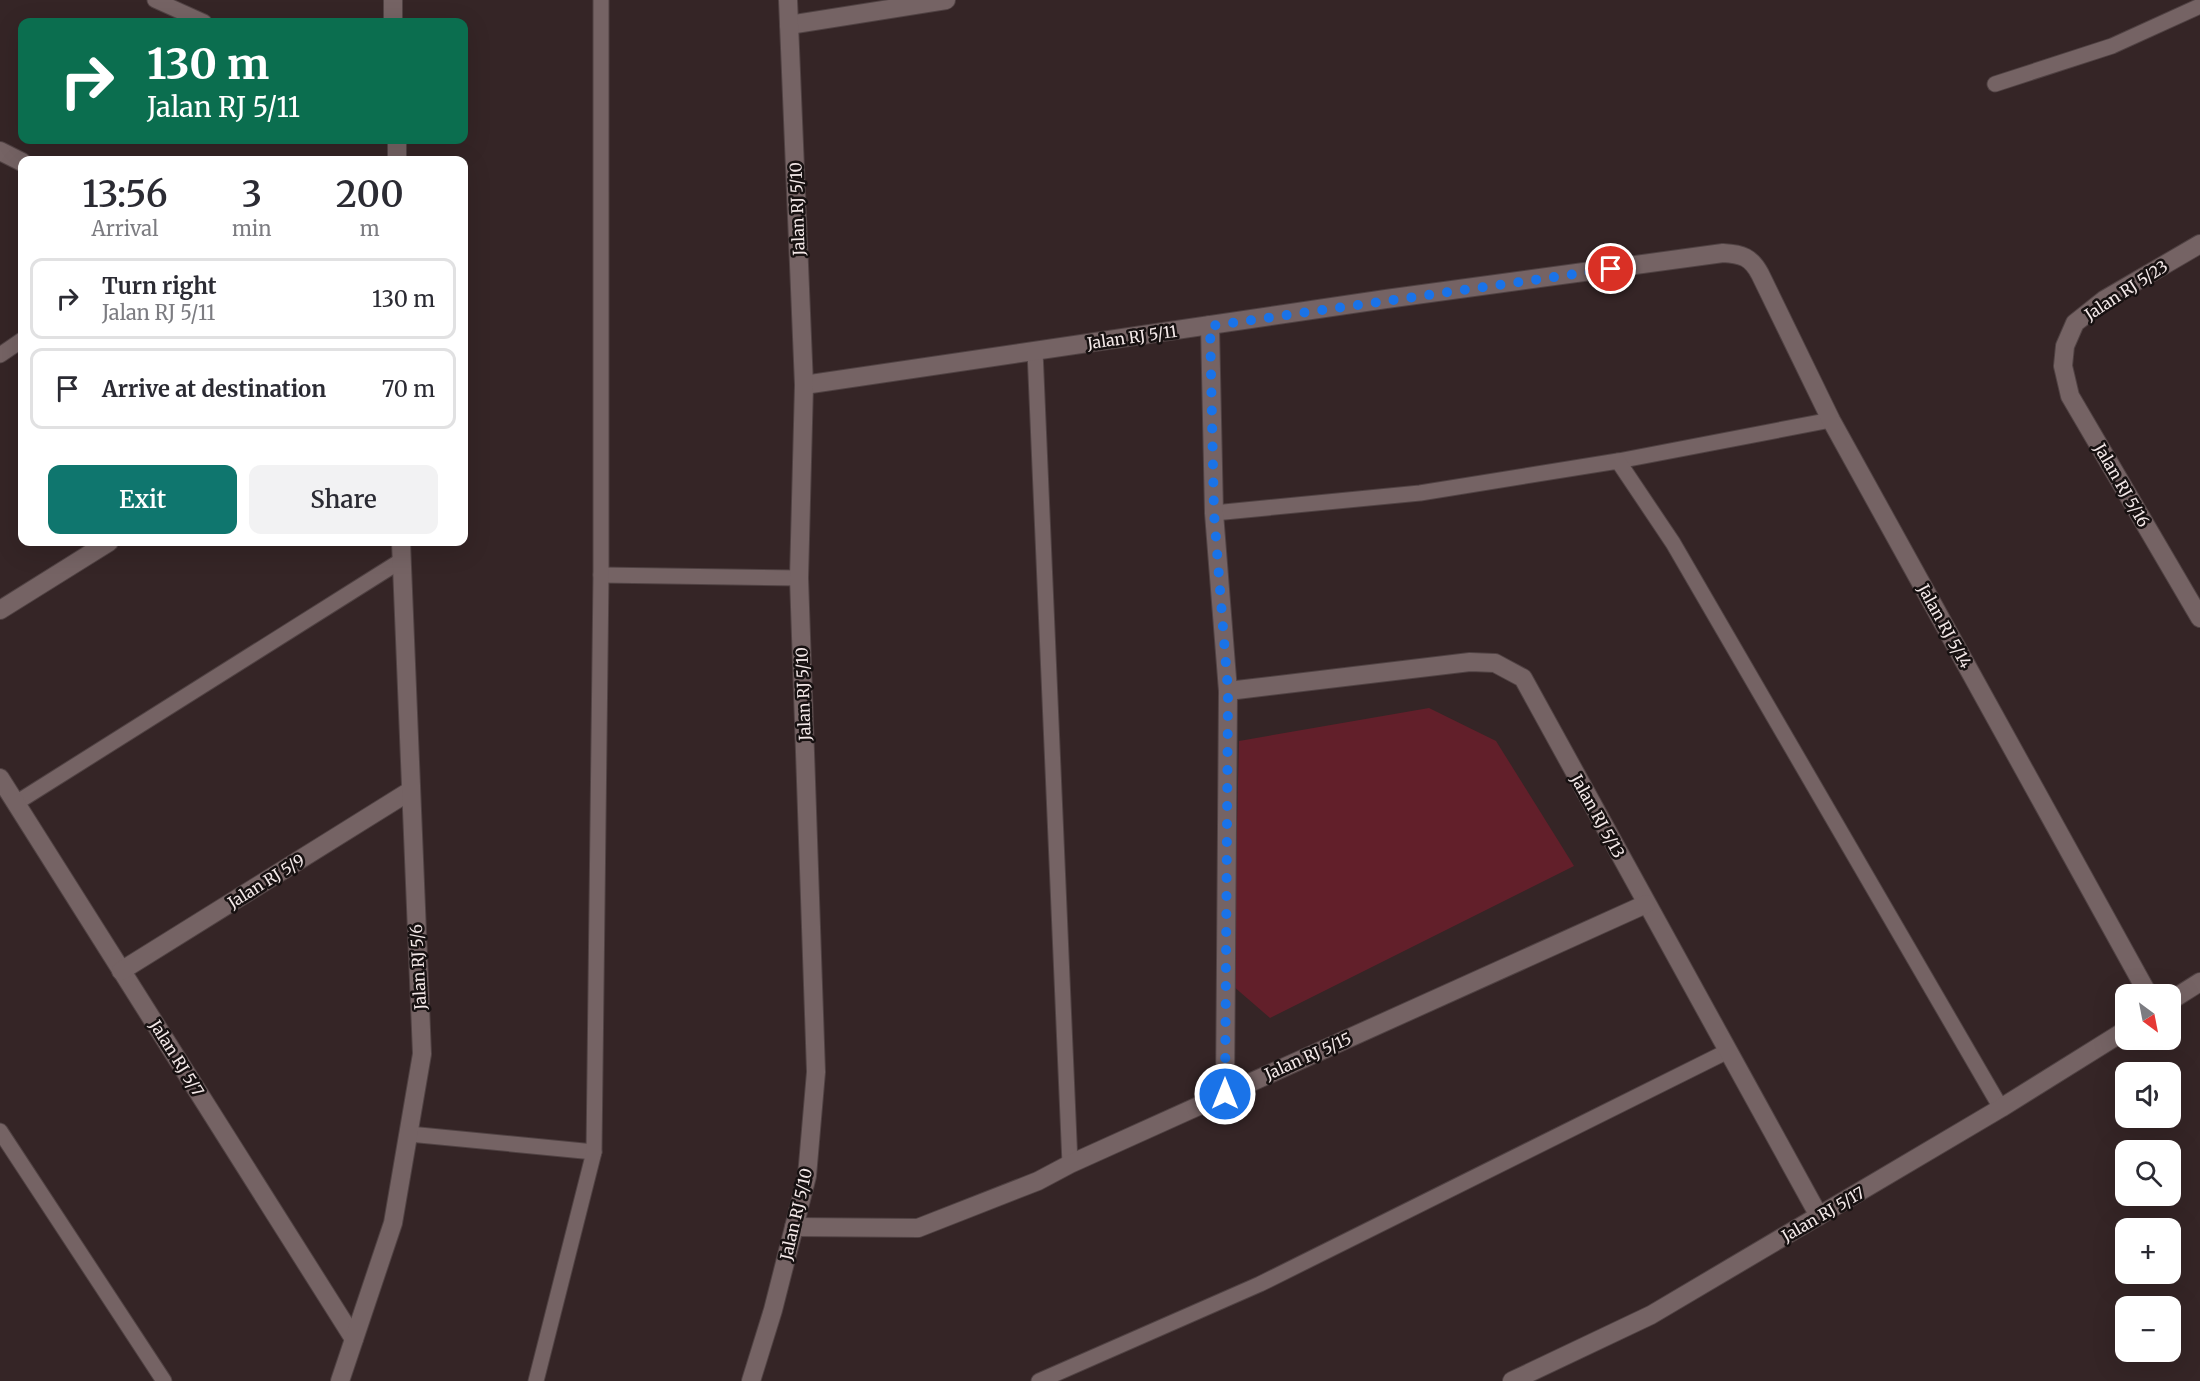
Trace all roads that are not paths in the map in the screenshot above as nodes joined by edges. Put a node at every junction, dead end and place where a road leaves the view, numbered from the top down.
1 (155, 0) edge
2 (393, 0) edge
3 (601, 0) edge
4 (788, 0) edge
5 (946, 0) edge
6 (2200, 6) edge
7 (195, 18) edge
8 (393, 18) edge
9 (789, 26) junction
10 (1995, 84) dead end
11 (2200, 244) edge
12 (1747, 256) joint
13 (1210, 326) junction
14 (18, 343) edge
15 (2065, 346) joint
16 (1035, 351) junction
17 (0, 355) edge
18 (804, 385) junction
19 (1831, 420) junction
20 (1618, 461) junction
21 (1214, 513) junction
22 (103, 546) edge
23 (401, 546) edge
24 (402, 560) junction
25 (601, 575) junction
26 (799, 579) junction
27 (0, 610) edge
28 (2200, 618) edge
29 (1228, 691) junction
30 (0, 778) edge
31 (411, 792) junction
32 (16, 803) junction
33 (1646, 904) junction
34 (121, 971) junction
35 (2200, 982) edge
36 (2142, 984) edge
37 (2181, 994) edge
38 (2115, 1037) edge
39 (1728, 1051) junction
40 (1225, 1094) junction
41 (2001, 1108) junction
42 (0, 1131) edge
43 (409, 1134) junction
44 (594, 1152) junction
45 (1070, 1164) junction
46 (1819, 1216) junction
47 (794, 1227) junction
48 (354, 1339) junction
49 (164, 1381) edge
50 (339, 1381) edge
51 (536, 1381) edge
52 (751, 1381) edge
53 (1040, 1381) edge
54 (1512, 1381) edge

1 - 7 lane
2 - 8 street
3 - 25 lane
4 - 9 street, Jalan RJ 5/10
5 - 9 street
6 - 10 lane
9 - 18 street, Jalan RJ 5/10
11 - 15 street, Jalan RJ 5/23
12 - 13 street, Jalan RJ 5/11
12 - 19 street, Jalan RJ 5/14
13 - 16 street, Jalan RJ 5/11
13 - 21 street
14 - 17 lane
15 - 28 street, Jalan RJ 5/16
16 - 18 street, Jalan RJ 5/11
16 - 45 lane
18 - 26 street, Jalan RJ 5/10
19 - 20 lane
19 - 36 street, Jalan RJ 5/14
20 - 21 lane
20 - 41 lane
21 - 29 street
22 - 27 street
23 - 24 street, Jalan RJ 5/6
24 - 31 street, Jalan RJ 5/6
24 - 32 lane
25 - 26 lane
25 - 44 lane
26 - 47 street, Jalan RJ 5/10
29 - 33 street, Jalan RJ 5/13
29 - 40 street
30 - 32 street, Jalan RJ 5/7
31 - 34 street, Jalan RJ 5/9
31 - 43 street, Jalan RJ 5/6
32 - 34 street, Jalan RJ 5/7
33 - 39 street, Jalan RJ 5/13
33 - 40 street, Jalan RJ 5/15
34 - 48 street, Jalan RJ 5/7
35 - 37 street
38 - 41 street, Jalan RJ 5/17
39 - 46 street, Jalan RJ 5/13
39 - 53 lane
40 - 45 street, Jalan RJ 5/15
41 - 46 street, Jalan RJ 5/17
42 - 49 lane
43 - 44 lane
43 - 48 street, Jalan RJ 5/6
44 - 51 lane
45 - 47 street, Jalan RJ 5/15
46 - 54 street, Jalan RJ 5/17
47 - 52 street, Jalan RJ 5/10
48 - 50 street, Jalan RJ 5/6

